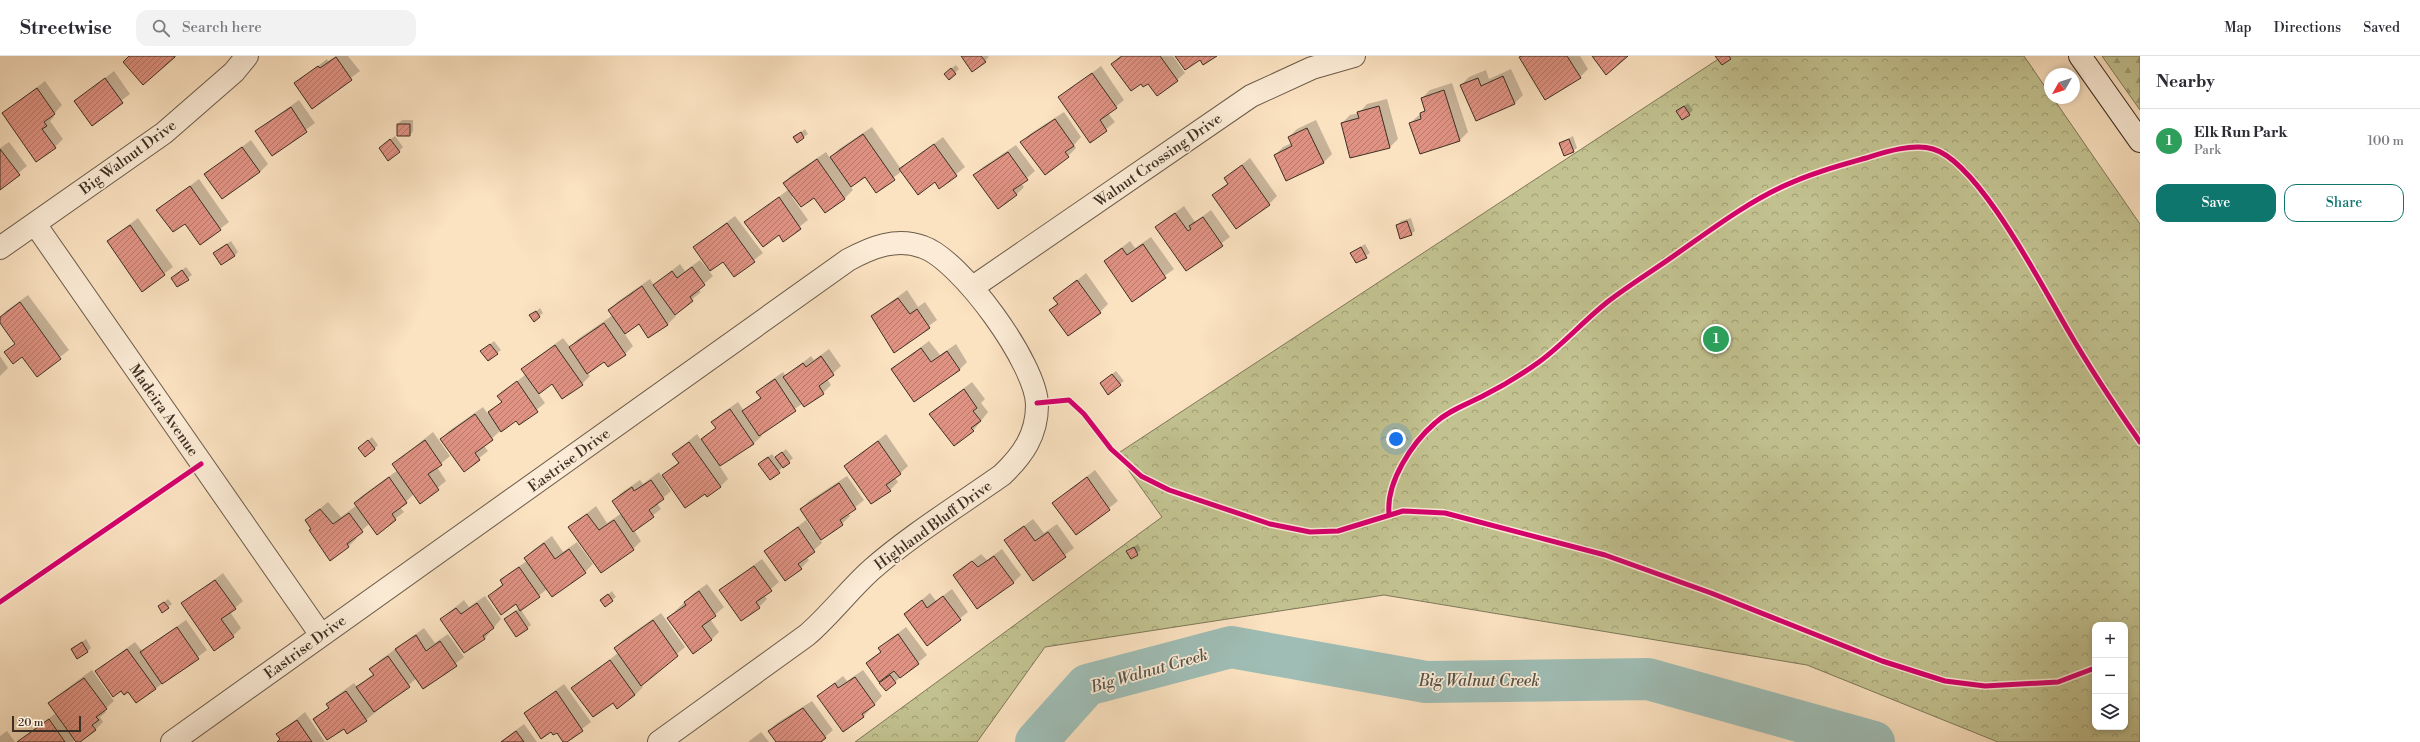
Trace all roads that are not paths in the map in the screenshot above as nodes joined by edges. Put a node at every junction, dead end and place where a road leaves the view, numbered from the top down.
1 (247, 56) edge
2 (1354, 56) edge
3 (2080, 56) edge
4 (2140, 141) edge
5 (36, 224) junction
6 (0, 248) edge
7 (973, 287) junction
8 (321, 635) junction
9 (172, 742) edge
10 (659, 742) edge

1 - 5 street, Big Walnut Drive
2 - 7 street, Walnut Crossing Drive
3 - 4 street
5 - 6 street, Big Walnut Drive
5 - 8 street, Madeira Avenue
7 - 8 street, Eastrise Drive
7 - 10 street, Highland Bluff Drive
8 - 9 street, Eastrise Drive

